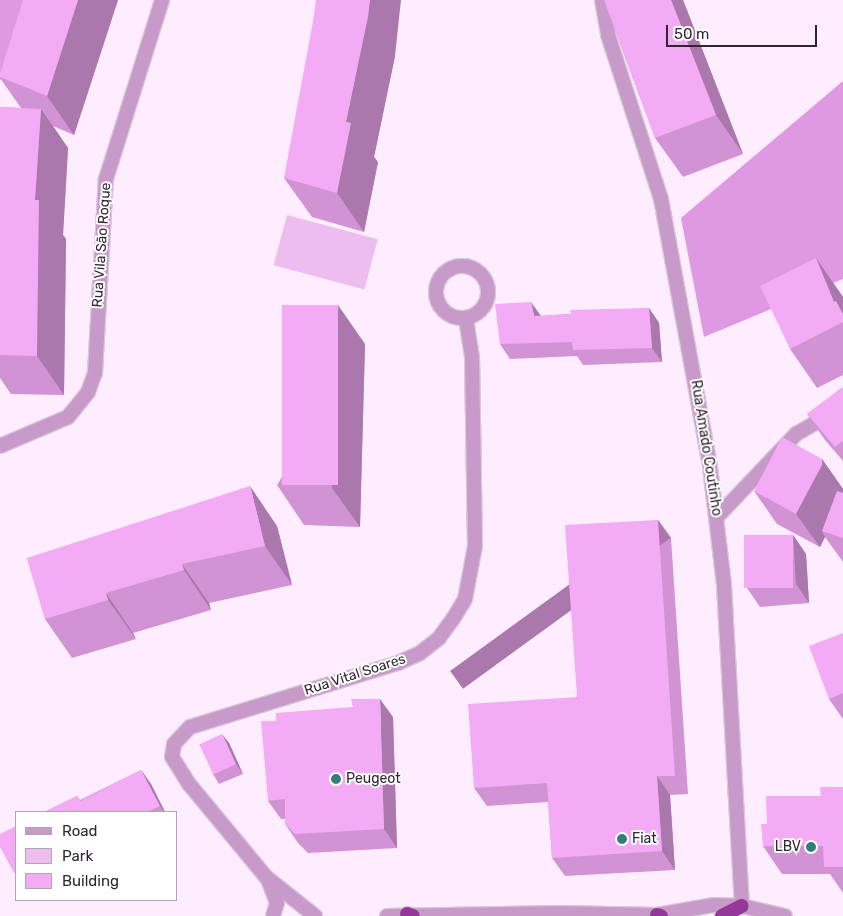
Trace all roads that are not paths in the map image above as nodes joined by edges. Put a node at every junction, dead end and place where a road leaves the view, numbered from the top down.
1 (162, 0) edge
2 (602, 0) edge
3 (466, 318) dead end
4 (843, 407) edge
5 (0, 446) edge
6 (718, 517) junction
7 (266, 877) junction
8 (742, 906) junction
9 (410, 915) edge
10 (273, 916) edge
11 (315, 916) edge
12 (387, 916) edge
13 (659, 916) edge
14 (722, 916) edge
15 (785, 916) edge

1 - 5 street, Rua Vila São Roque
2 - 6 street, Rua Amado Coutinho
3 - 7 street, Rua Vital Soares
4 - 6 street
6 - 8 street, Rua Amado Coutinho
7 - 10 street, Rua Vital Soares
7 - 11 street, Rua Vital Soares
8 - 13 street
8 - 14 highway
8 - 15 street
9 - 12 street
9 - 13 street

